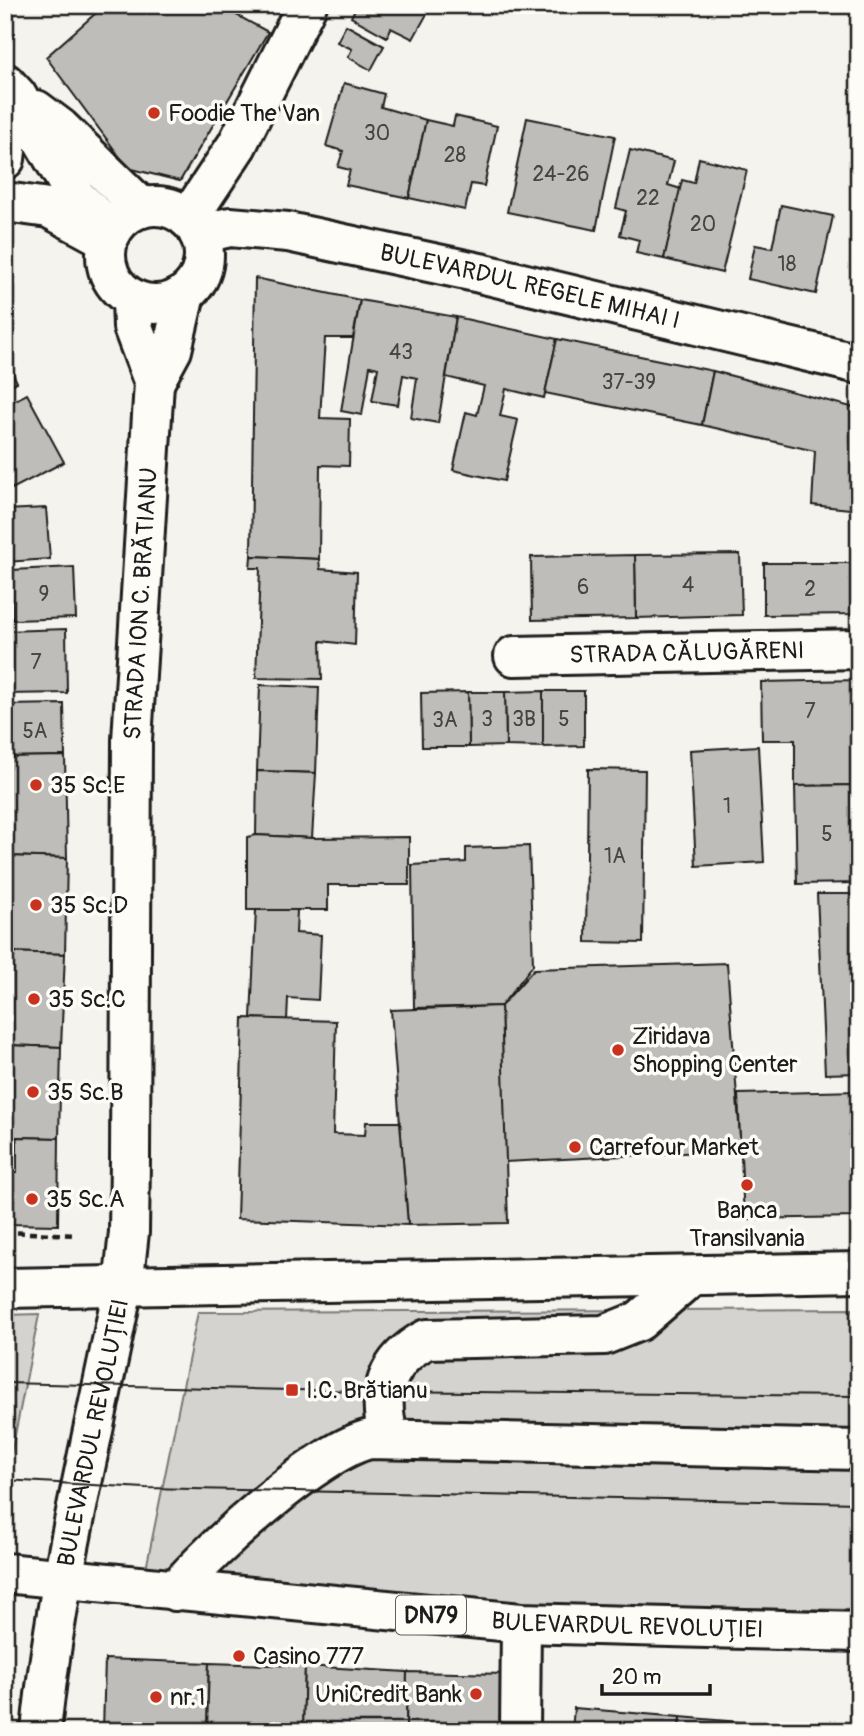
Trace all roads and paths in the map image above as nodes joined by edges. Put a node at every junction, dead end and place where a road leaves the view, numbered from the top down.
1 (307, 5) edge
2 (9, 98) edge
3 (5, 159) edge
4 (5, 202) edge
5 (142, 208) junction
6 (194, 227) junction
7 (110, 236) junction
8 (185, 294) junction
9 (132, 299) junction
10 (859, 364) edge
11 (153, 383) junction
12 (859, 649) edge
13 (514, 656) dead end
14 (5, 1232) edge
15 (75, 1235) dead end
16 (859, 1272) edge
17 (691, 1276) junction
18 (123, 1287) junction
19 (5, 1288) edge
20 (389, 1437) junction
21 (859, 1450) edge
22 (5, 1573) edge
23 (61, 1581) junction
24 (175, 1591) junction
25 (521, 1623) junction
26 (859, 1632) edge
27 (41, 1731) edge
28 (520, 1731) edge

1 - 6 main road
2 - 3 main road
2 - 5 main road
2 - 7 main road
4 - 7 main road
5 - 6 main road
5 - 7 main road
6 - 8 main road
6 - 10 main road, BULEVARDUL REGELE MIHAI I
7 - 9 main road
8 - 9 main road
8 - 11 main road, STRADA ION C. BRĂTIANU
9 - 11 main road, STRADA ION C. BRĂTIANU
11 - 18 main road, STRADA ION C. BRĂTIANU
12 - 13 main road, STRADA CĂLUGĂRENI
14 - 15 path
16 - 17 main road, BULEVARDUL REVOLUȚIEI
17 - 18 main road, BULEVARDUL REVOLUȚIEI
17 - 20 main road
18 - 19 main road, BULEVARDUL REVOLUȚIEI
18 - 23 main road, BULEVARDUL REVOLUȚIEI
20 - 21 main road
20 - 24 main road
22 - 23 main road, BULEVARDUL REVOLUȚIEI / DN79
23 - 24 main road, BULEVARDUL REVOLUȚIEI / DN79
23 - 27 main road
24 - 25 main road, BULEVARDUL REVOLUȚIEI / DN79
25 - 26 main road, BULEVARDUL REVOLUȚIEI / DN79
25 - 28 main road

